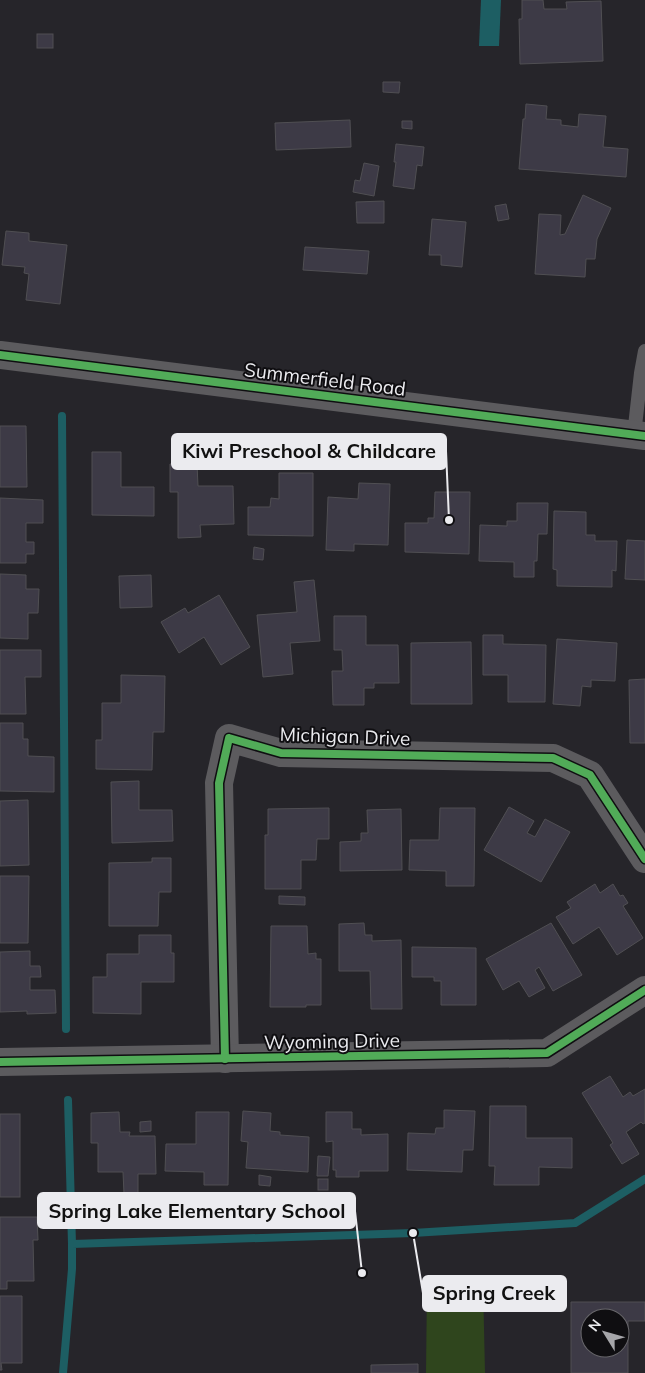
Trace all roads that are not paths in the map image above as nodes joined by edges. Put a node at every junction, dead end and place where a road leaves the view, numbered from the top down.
1 (645, 351) edge
2 (0, 355) edge
3 (640, 436) edge
4 (645, 859) edge
5 (645, 990) edge
6 (225, 1059) junction
7 (0, 1062) edge

1 - 3 lane
2 - 3 street, Summerfield Road
4 - 6 street, Michigan Drive
5 - 6 street, Wyoming Drive
6 - 7 street, Wyoming Drive

